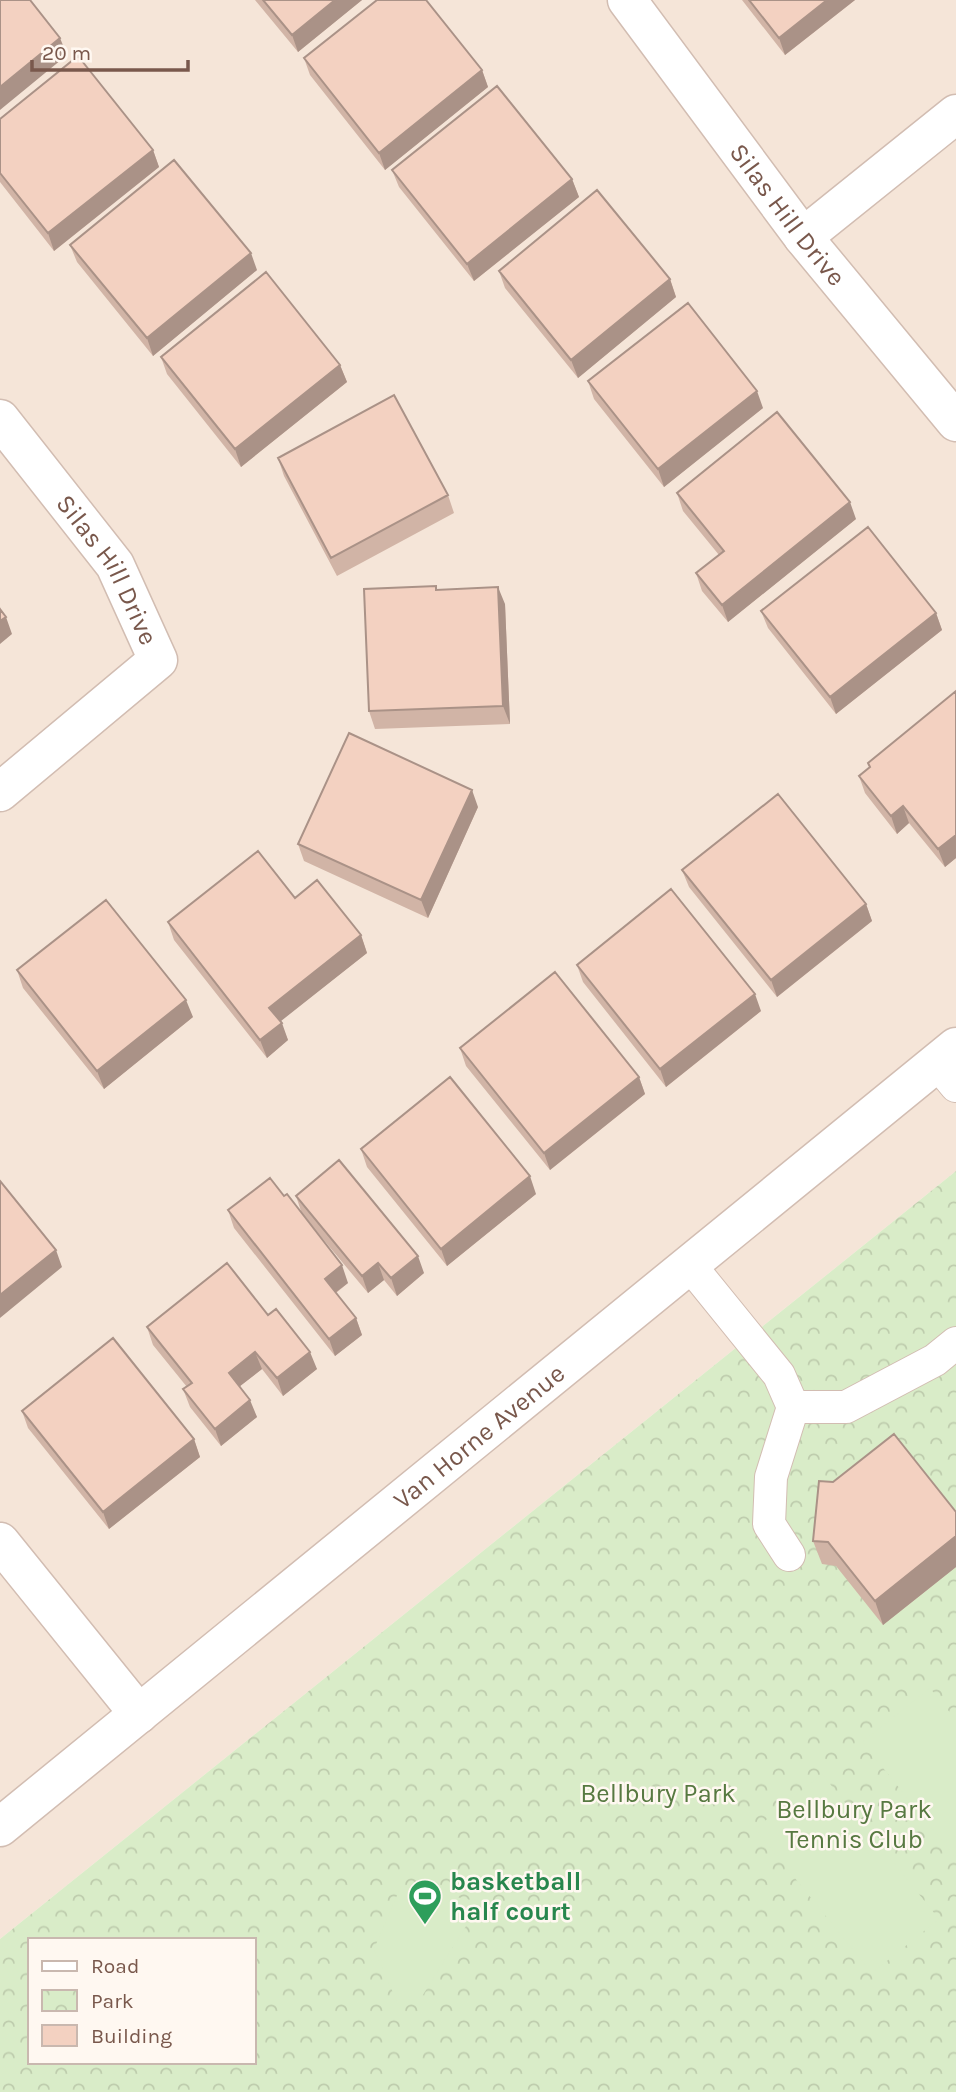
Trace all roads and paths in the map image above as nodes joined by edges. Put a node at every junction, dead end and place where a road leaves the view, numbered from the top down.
1 (627, 0) edge
2 (956, 114) edge
3 (803, 237) junction
4 (0, 419) edge
5 (956, 422) edge
6 (0, 792) edge
7 (950, 1065) edge
8 (689, 1264) junction
9 (956, 1343) edge
10 (793, 1407) junction
11 (0, 1542) edge
12 (789, 1555) dead end
13 (139, 1714) junction
14 (0, 1827) edge

1 - 3 street, Silas Hill Drive
2 - 3 street
3 - 5 street, Silas Hill Drive
4 - 6 street, Silas Hill Drive
7 - 8 street, Van Horne Avenue
8 - 10 lane
8 - 13 street, Van Horne Avenue
9 - 10 lane
10 - 12 lane
11 - 13 street
13 - 14 street, Van Horne Avenue

